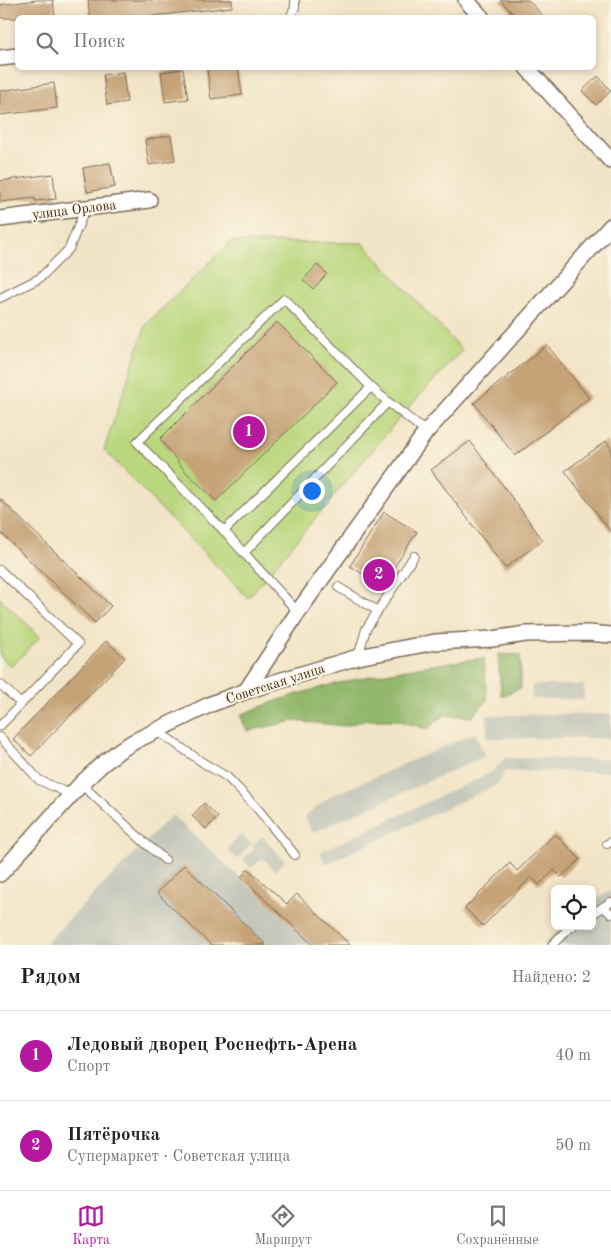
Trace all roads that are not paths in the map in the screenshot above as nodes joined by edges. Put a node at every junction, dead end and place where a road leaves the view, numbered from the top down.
1 (295, 0) edge
2 (466, 0) edge
3 (291, 15) edge
4 (479, 15) edge
5 (15, 56) edge
6 (0, 58) edge
7 (529, 70) edge
8 (611, 161) edge
9 (149, 200) dead end
10 (86, 207) junction
11 (0, 219) edge
12 (611, 226) edge
13 (0, 298) edge
14 (371, 387) junction
15 (388, 402) junction
16 (426, 432) junction
17 (224, 531) junction
18 (244, 553) junction
19 (414, 556) dead end
20 (0, 570) edge
21 (338, 587) dead end
22 (378, 611) junction
23 (298, 612) junction
24 (611, 635) edge
25 (358, 657) junction
26 (2, 689) edge
27 (246, 691) junction
28 (21, 704) junction
29 (0, 726) edge
30 (156, 730) junction
31 (0, 737) edge
32 (76, 790) junction
33 (295, 856) dead end
34 (166, 860) dead end
35 (0, 874) edge
36 (608, 905) edge
37 (596, 912) edge
38 (611, 914) edge
39 (567, 930) edge
40 (552, 945) edge

1 - 3 lane
2 - 4 street
5 - 6 street
7 - 8 street
9 - 10 street, улица Орлова
10 - 11 street, улица Орлова
10 - 13 lane
12 - 16 street
14 - 15 lane
14 - 17 lane
14 - 17 lane
15 - 16 lane
15 - 18 lane
16 - 23 street
17 - 18 lane
18 - 23 lane
19 - 22 lane
20 - 28 lane
21 - 22 lane
22 - 25 lane
23 - 27 street
24 - 25 street, Советская улица
25 - 27 street, Советская улица
26 - 28 lane
27 - 30 street, Советская улица
28 - 29 lane
30 - 32 street, Советская улица
30 - 33 lane
31 - 32 lane
32 - 34 lane
32 - 35 street, Советская улица
36 - 37 lane
36 - 38 lane
39 - 40 lane

